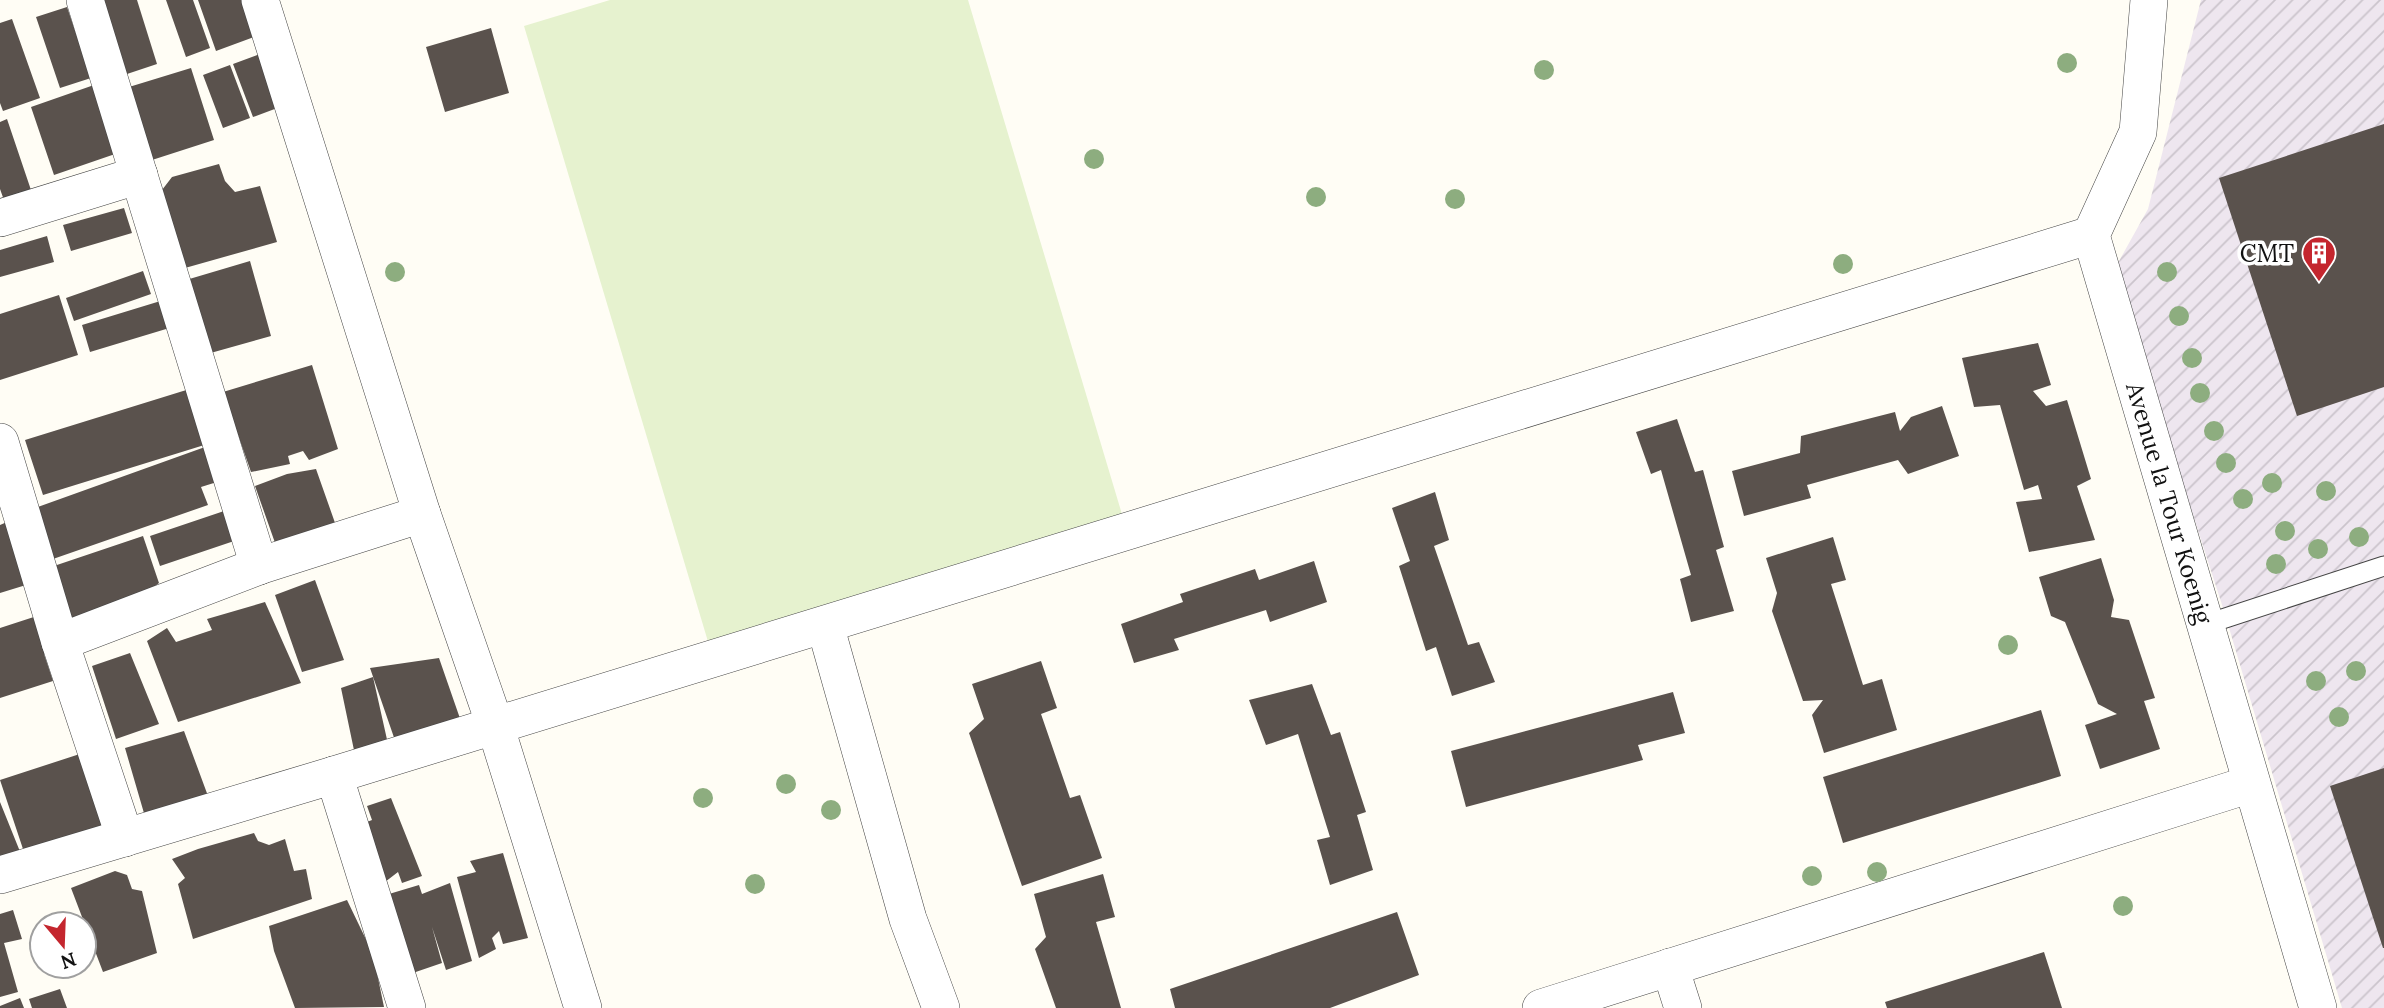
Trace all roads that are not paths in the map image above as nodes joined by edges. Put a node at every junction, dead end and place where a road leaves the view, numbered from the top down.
1 (85, 0) edge
2 (260, 0) edge
3 (2149, 0) edge
4 (139, 175) junction
5 (0, 218) edge
6 (2091, 235) junction
7 (0, 442) edge
8 (422, 514) junction
9 (259, 566) junction
10 (2384, 566) edge
11 (825, 625) junction
12 (2204, 625) junction
13 (60, 642) junction
14 (495, 725) junction
15 (334, 775) junction
16 (2251, 785) junction
17 (125, 838) junction
18 (0, 875) edge
19 (1670, 967) junction
20 (407, 1008) edge
21 (583, 1008) edge
22 (941, 1008) edge
23 (1541, 1008) edge
24 (1683, 1008) edge
25 (2318, 1008) edge

1 - 4 street
2 - 8 street
3 - 6 street
4 - 5 street
4 - 9 street
6 - 11 street
6 - 12 street, Avenue la Tour Koenig
7 - 13 street
8 - 9 street
8 - 14 street
9 - 13 street
10 - 12 lane
11 - 14 street
11 - 22 street
12 - 16 street, Avenue la Tour Koenig
13 - 17 street
14 - 15 street
14 - 21 street
15 - 17 street
15 - 20 street
16 - 19 street
16 - 25 street, Avenue la Tour Koenig
17 - 18 street
19 - 23 street
19 - 24 street

